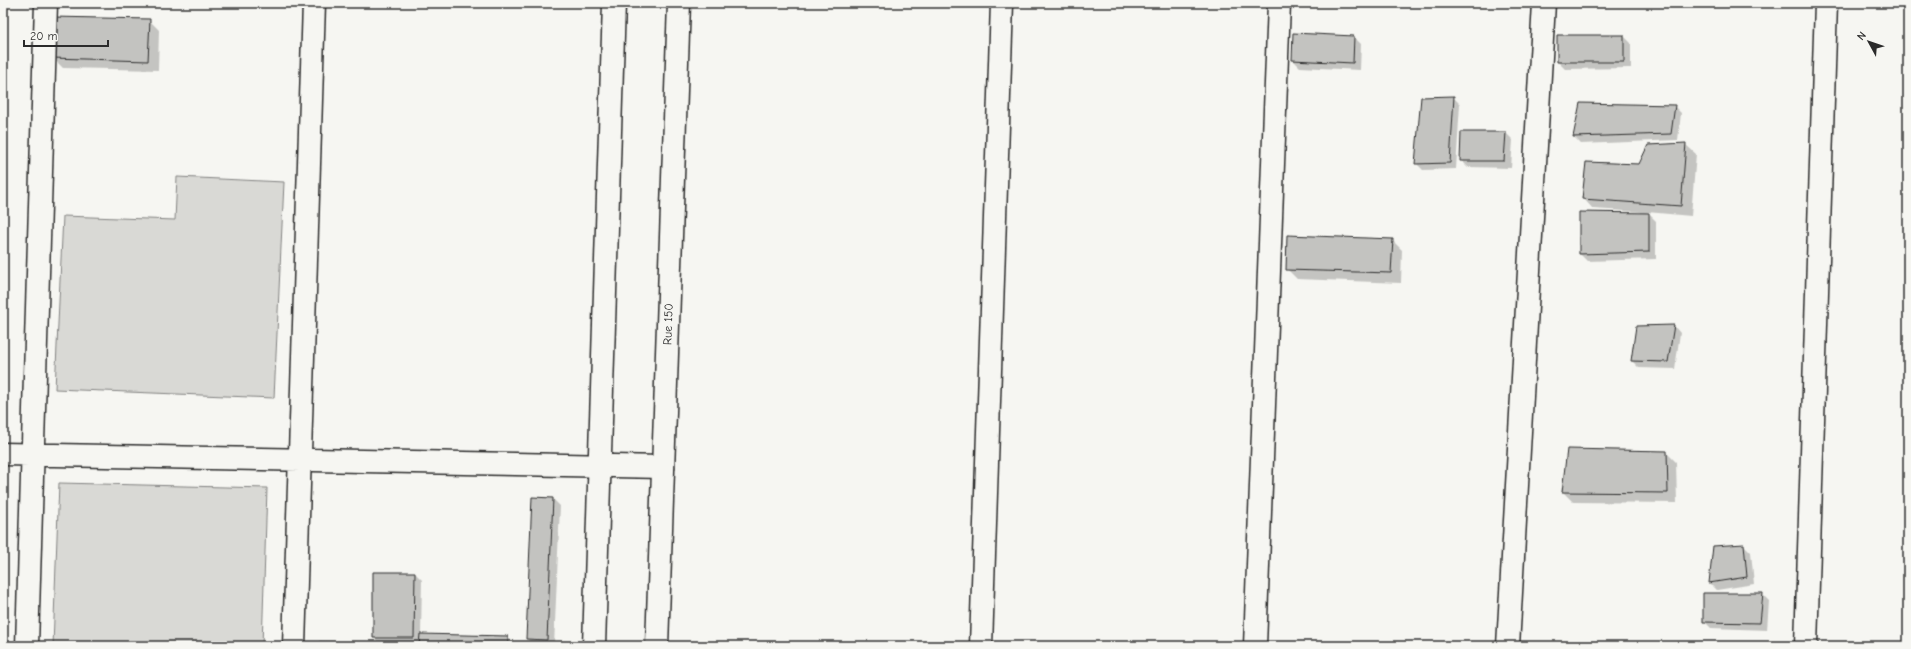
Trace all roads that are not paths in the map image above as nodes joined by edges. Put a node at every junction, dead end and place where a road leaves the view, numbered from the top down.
1 (46, 3) edge
2 (314, 3) edge
3 (614, 3) edge
4 (679, 3) edge
5 (1002, 3) edge
6 (1279, 3) edge
7 (1544, 3) edge
8 (1826, 3) edge
9 (3, 454) edge
10 (33, 455) junction
11 (300, 460) junction
12 (599, 466) junction
13 (663, 467) junction
14 (27, 646) edge
15 (294, 646) edge
16 (594, 646) edge
17 (657, 646) edge
18 (981, 646) edge
19 (1255, 646) edge
20 (1508, 646) edge
21 (1806, 646) edge

1 - 10 street
2 - 11 street
3 - 12 street
4 - 13 street, Rue 150
5 - 18 street
6 - 19 street
7 - 20 street
8 - 21 street
9 - 10 street
10 - 11 street
10 - 14 street
11 - 12 street
11 - 15 street
12 - 13 street
12 - 16 street
13 - 17 street, Rue 150

